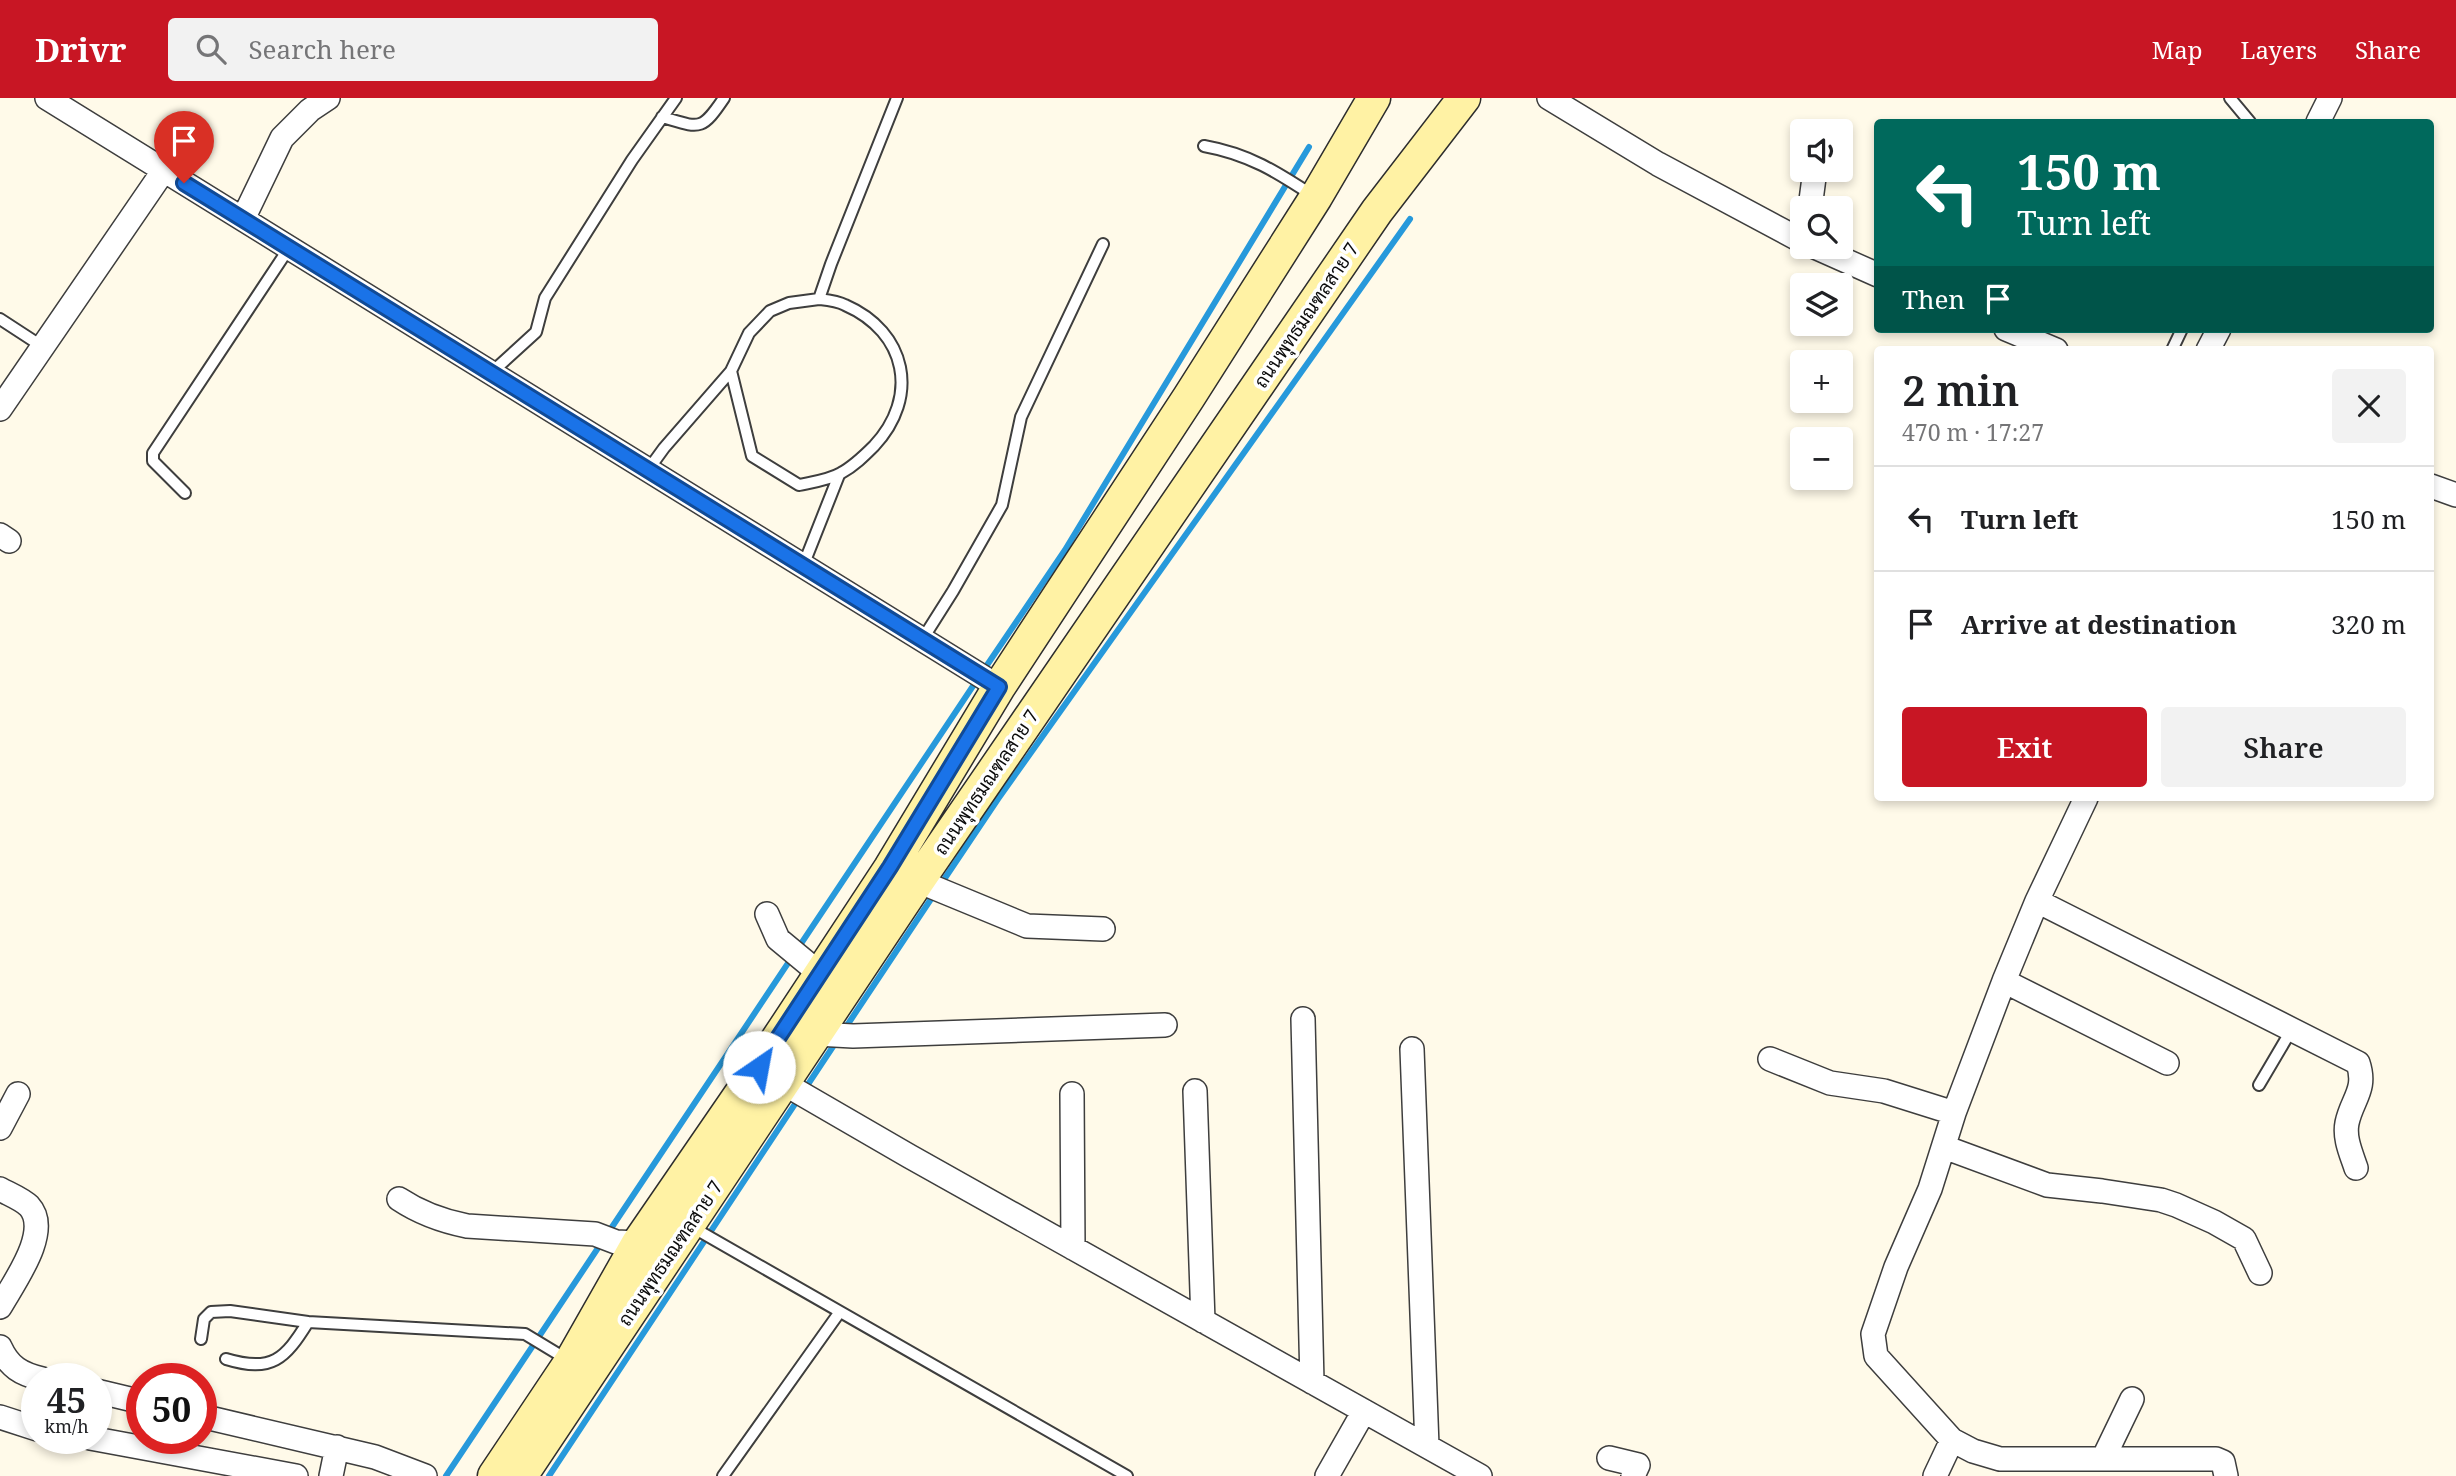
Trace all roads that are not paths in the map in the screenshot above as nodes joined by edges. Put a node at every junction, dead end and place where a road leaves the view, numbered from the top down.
1 (47, 98) edge
2 (328, 98) edge
3 (676, 98) edge
4 (724, 98) edge
5 (897, 98) edge
6 (1374, 98) edge
7 (1464, 98) edge
8 (1549, 98) edge
9 (2230, 98) edge
10 (2330, 98) edge
11 (662, 117) junction
12 (2248, 119) edge
13 (2320, 119) edge
14 (1204, 146) dead end
15 (164, 170) junction
16 (1316, 197) junction
17 (243, 219) junction
18 (1790, 231) edge
19 (1103, 244) dead end
20 (289, 248) junction
21 (1846, 259) edge
22 (1874, 273) edge
23 (819, 299) junction
24 (0, 319) edge
25 (2014, 333) edge
26 (2042, 346) edge
27 (43, 347) junction
28 (731, 371) junction
29 (491, 373) junction
30 (0, 409) edge
31 (649, 470) junction
32 (839, 475) junction
33 (2434, 487) edge
34 (186, 494) dead end
35 (2456, 495) edge
36 (803, 566) junction
37 (922, 640) junction
38 (987, 680) junction
39 (2085, 801) edge
40 (921, 883) junction
41 (2037, 901) junction
42 (766, 914) dead end
43 (1103, 929) dead end
44 (811, 966) junction
45 (2004, 981) junction
46 (1303, 1018) dead end
47 (1164, 1025) dead end
48 (2292, 1029) junction
49 (832, 1035) junction
50 (1412, 1049) dead end
51 (1770, 1059) dead end
52 (2167, 1063) dead end
53 (2259, 1084) dead end
54 (786, 1085) junction
55 (1195, 1091) dead end
56 (18, 1094) dead end
57 (1072, 1094) dead end
58 (1954, 1113) junction
59 (0, 1128) edge
60 (1944, 1147) junction
61 (2356, 1168) dead end
62 (0, 1189) edge
63 (399, 1199) dead end
64 (690, 1226) junction
65 (616, 1240) junction
66 (1073, 1248) junction
67 (2260, 1273) dead end
68 (0, 1307) edge
69 (839, 1312) junction
70 (1203, 1321) junction
71 (308, 1322) junction
72 (201, 1339) dead end
73 (0, 1347) edge
74 (561, 1355) junction
75 (226, 1359) dead end
76 (21, 1372) edge
77 (1312, 1382) junction
78 (2132, 1399) dead end
79 (1364, 1411) junction
80 (0, 1418) edge
81 (217, 1420) edge
82 (21, 1424) edge
83 (1952, 1440) junction
84 (112, 1442) edge
85 (1427, 1446) junction
86 (337, 1447) junction
87 (1609, 1458) dead end
88 (2103, 1459) junction
89 (1467, 1473) edge
90 (296, 1476) edge
91 (331, 1476) edge
92 (425, 1476) edge
93 (494, 1476) edge
94 (521, 1476) edge
95 (723, 1476) edge
96 (1127, 1476) edge
97 (1327, 1476) edge
98 (1633, 1476) edge
99 (1935, 1476) edge
100 (2226, 1476) edge

1 - 15 street
2 - 17 street
3 - 11 lane
4 - 11 lane
5 - 23 lane
6 - 16 main road, ถนนพุทธมณฑลสาย 7
7 - 40 main road, ถนนพุทธมณฑลสาย 7
8 - 18 street
9 - 12 lane
10 - 13 street
11 - 29 lane
14 - 16 lane
15 - 17 street
15 - 27 street
16 - 38 main road, ถนนพุทธมณฑลสาย 7
17 - 20 street
19 - 37 lane
20 - 29 street
20 - 34 lane
21 - 22 street
23 - 28 lane
23 - 32 lane
24 - 27 lane
25 - 26 street
27 - 30 street
28 - 31 lane
28 - 32 lane
29 - 31 street
31 - 36 street
32 - 36 lane
33 - 35 street
36 - 37 street
37 - 38 street
38 - 44 main road, ถนนพุทธมณฑลสาย 7
39 - 41 street
40 - 43 street
40 - 49 main road, ถนนพุทธมณฑลสาย 7
41 - 45 street
41 - 48 street
42 - 44 street
44 - 65 main road, ถนนพุทธมณฑลสาย 7
45 - 52 street
45 - 58 street
46 - 77 street
47 - 49 street
48 - 53 lane
48 - 61 street
49 - 54 main road, ถนนพุทธมณฑลสาย 7
50 - 85 street
51 - 58 street
54 - 64 main road, ถนนพุทธมณฑลสาย 7
54 - 66 street
55 - 70 street
56 - 59 street
57 - 66 street
58 - 60 street
60 - 67 street
60 - 83 street
62 - 68 street
63 - 65 street
64 - 69 lane
64 - 94 main road, ถนนพุทธมณฑลสาย 7
65 - 74 main road, ถนนพุทธมณฑลสาย 7
66 - 70 street
69 - 95 lane
69 - 96 lane
70 - 77 street
71 - 72 lane
71 - 74 lane
71 - 75 lane
73 - 76 street
74 - 93 main road, ถนนพุทธมณฑลสาย 7
77 - 79 street
78 - 88 street
79 - 85 street
79 - 97 street
80 - 82 street
81 - 86 street
83 - 88 street
83 - 99 street
84 - 90 street
85 - 89 street
86 - 91 street
86 - 92 street
87 - 98 street
88 - 100 street

